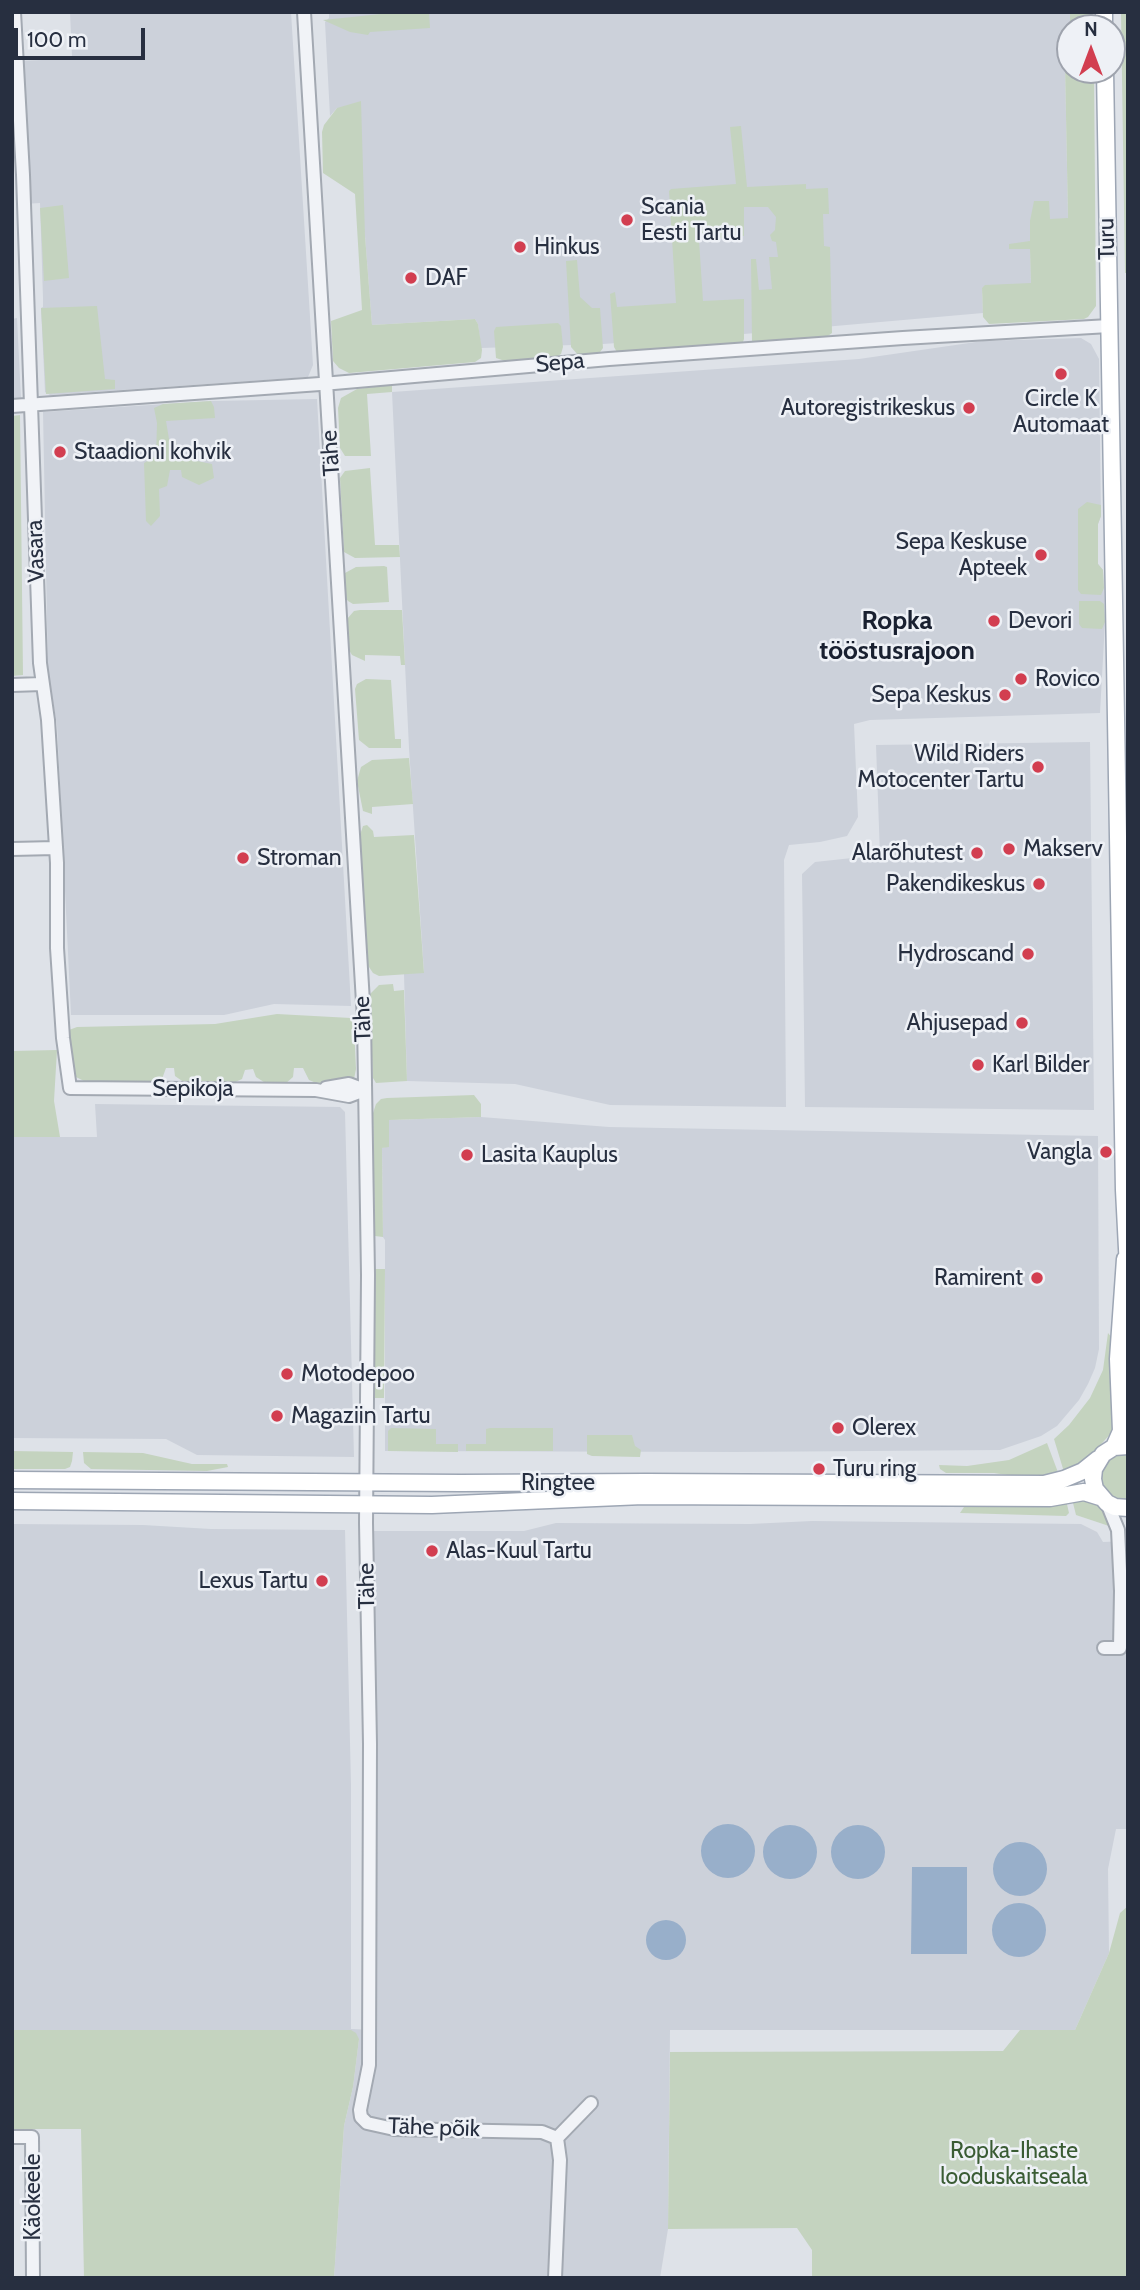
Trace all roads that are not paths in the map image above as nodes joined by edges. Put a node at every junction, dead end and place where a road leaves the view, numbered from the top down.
1 (14, 12) edge
2 (304, 12) edge
3 (14, 74) edge
4 (1105, 84) edge
5 (18, 176) edge
6 (1109, 326) junction
7 (326, 383) junction
8 (31, 405) junction
9 (12, 406) edge
10 (42, 684) junction
11 (12, 685) edge
12 (55, 848) junction
13 (12, 849) edge
14 (1126, 1009) edge
15 (70, 1088) joint
16 (365, 1090) junction
17 (1126, 1247) junction
18 (1128, 1268) edge
19 (1121, 1447) edge
20 (1098, 1459) junction
21 (12, 1480) edge
22 (366, 1483) junction
23 (1103, 1500) junction
24 (12, 1502) edge
25 (366, 1505) junction
26 (1128, 1508) edge
27 (1128, 1539) edge
28 (1120, 1570) junction
29 (1104, 1648) dead end
30 (368, 2028) joint
31 (591, 2103) dead end
32 (12, 2137) edge
33 (557, 2138) junction
34 (33, 2278) edge
35 (555, 2278) edge

1 - 3 street, Vasara
2 - 7 street, Tähe
3 - 5 street, Vasara
4 - 6 main road, Turu
5 - 8 street, Vasara
6 - 7 street, Sepa
6 - 14 main road, Turu
7 - 8 street, Sepa
7 - 16 street, Tähe
8 - 9 street, Sepa
8 - 10 street, Vasara
10 - 11 street
10 - 12 street, Vasara
12 - 13 street
12 - 15 street, Vasara
14 - 17 main road, Turu
15 - 16 street, Sepikoja
16 - 22 street, Tähe
17 - 18 main road, Turu
17 - 19 main road, Turu
19 - 20 main road, Ringtee
20 - 22 main road, Ringtee
20 - 23 main road
21 - 22 main road, Ringtee
22 - 25 street, Tähe
23 - 25 main road, Ringtee
23 - 26 main road, Ringtee
23 - 28 street
24 - 25 main road, Ringtee
25 - 30 street, Tähe
27 - 28 street
28 - 29 street
30 - 33 street, Tähe põik
31 - 33 street
32 - 34 street, Käokeele
33 - 35 street

